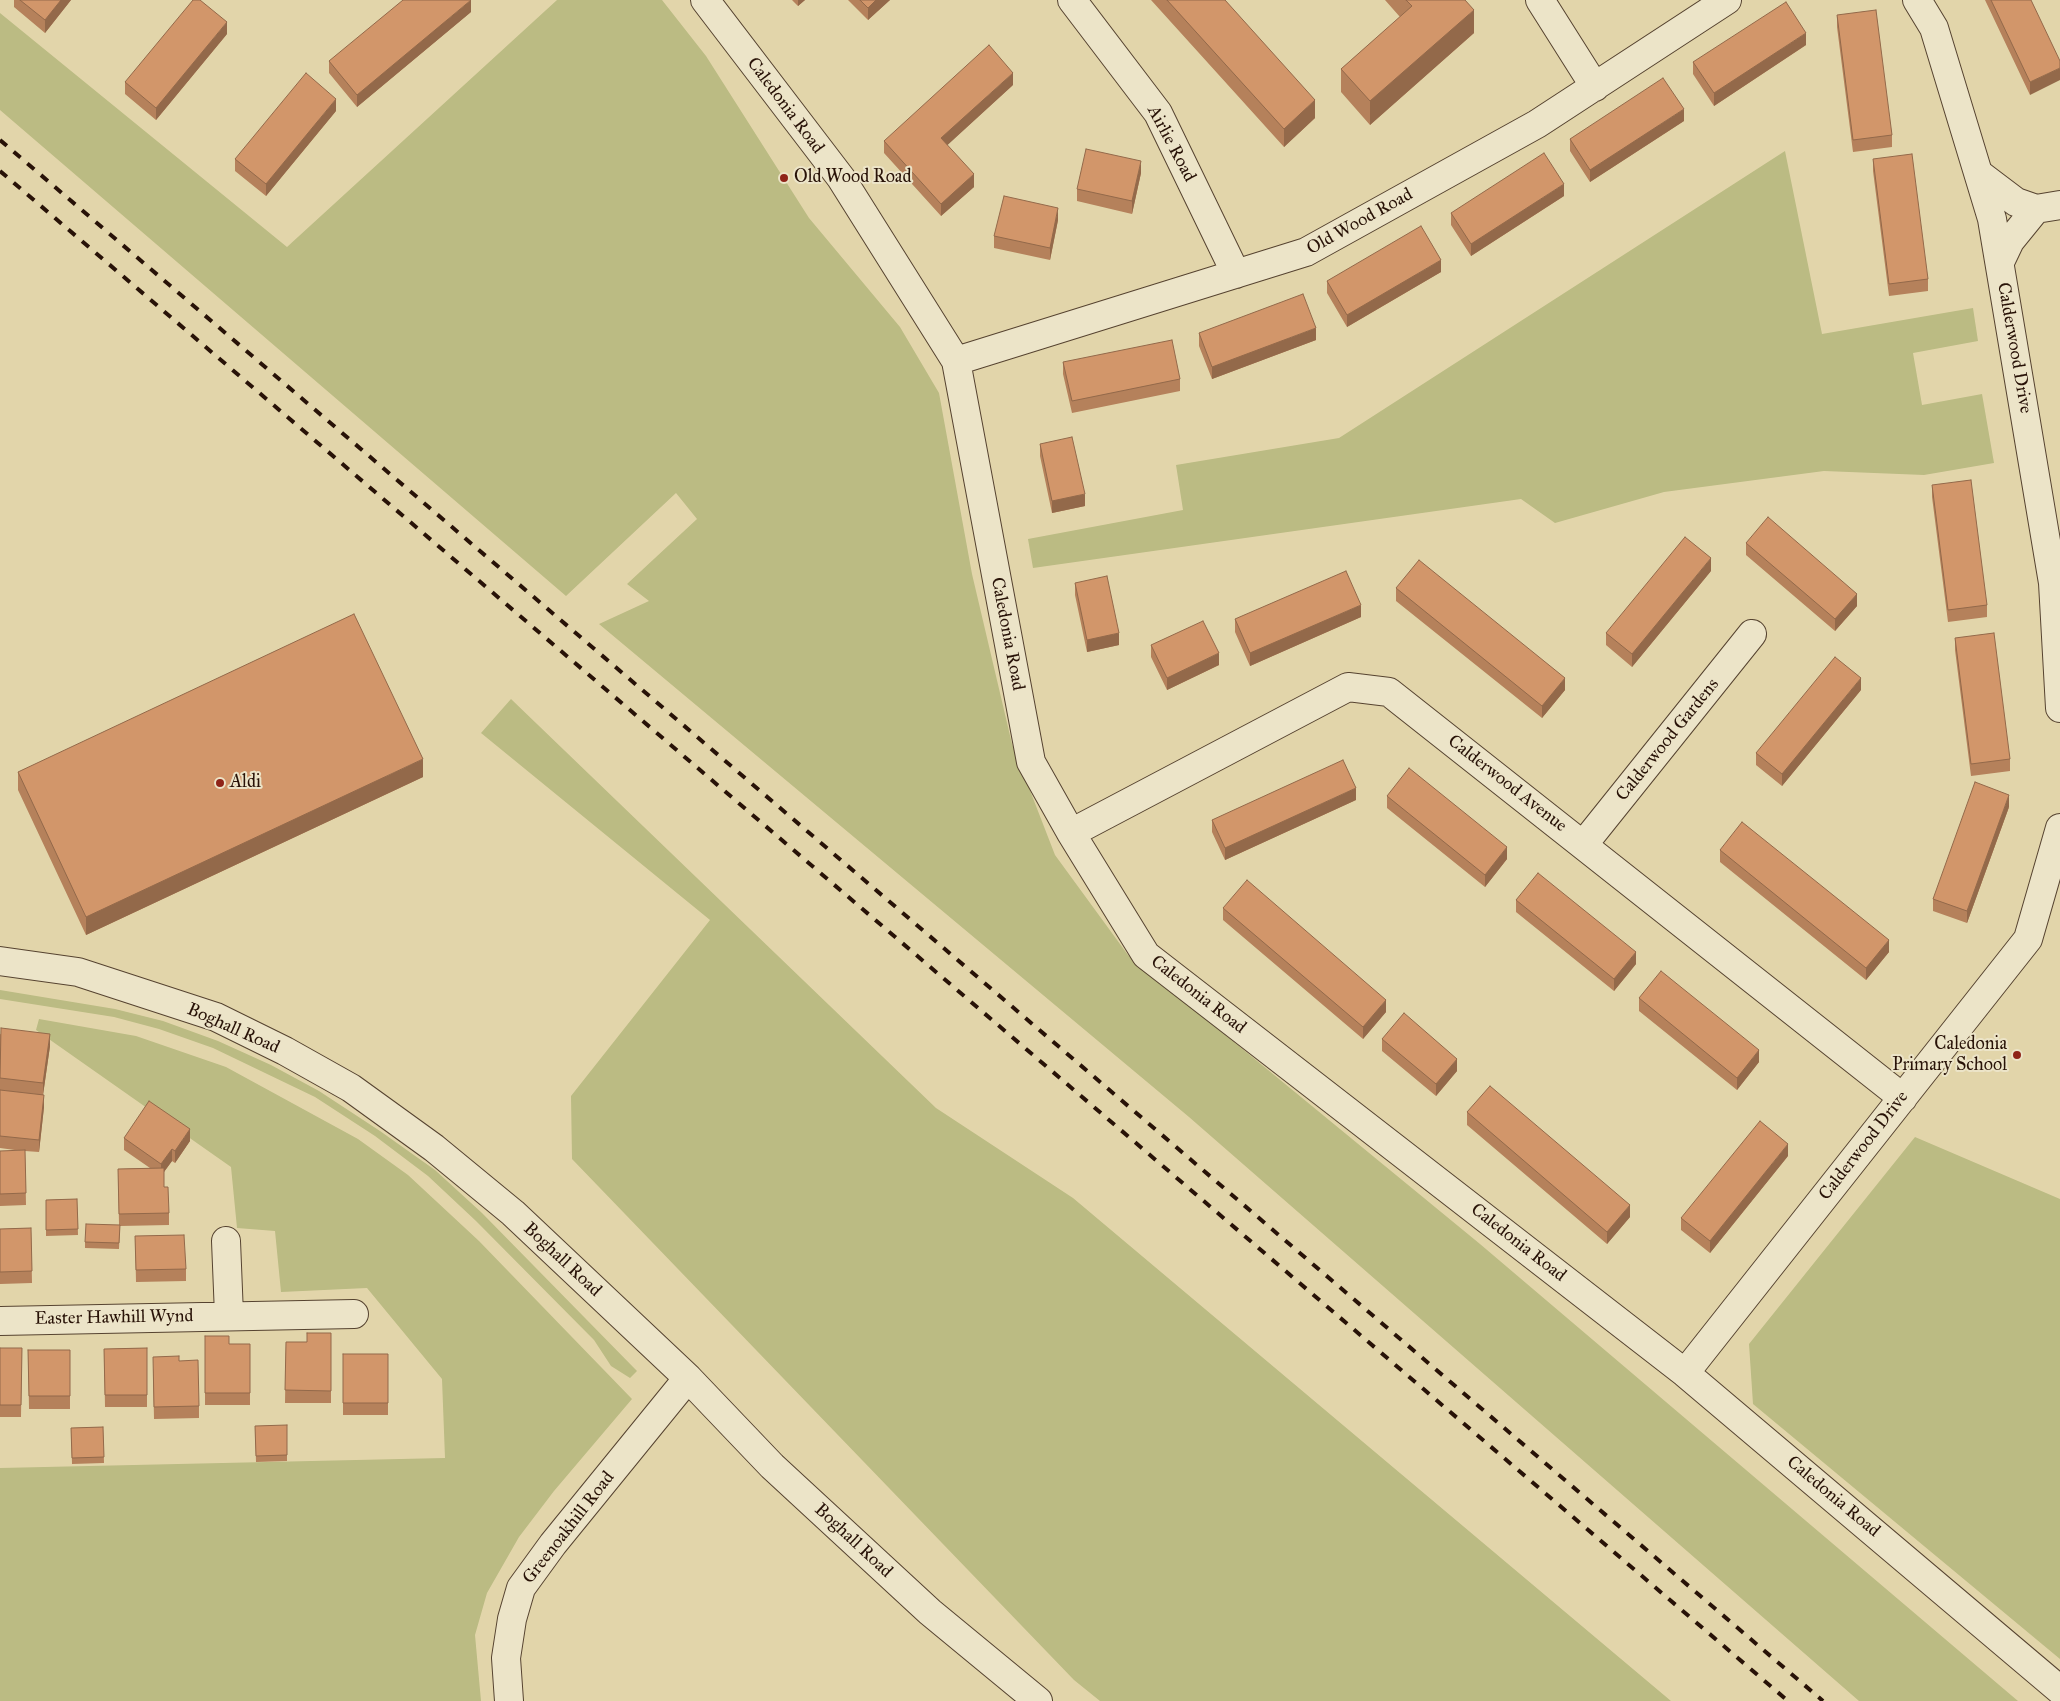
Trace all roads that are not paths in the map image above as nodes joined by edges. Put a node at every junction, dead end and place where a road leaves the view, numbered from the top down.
1 (705, 0) edge
2 (1072, 0) edge
3 (1540, 0) edge
4 (1727, 0) edge
5 (1917, 0) edge
6 (1595, 86) junction
7 (1978, 174) junction
8 (2048, 207) edge
9 (2000, 262) junction
10 (1236, 274) junction
11 (956, 361) junction
12 (2057, 582) edge
13 (1752, 634) dead end
14 (2060, 708) edge
15 (2060, 828) edge
16 (1071, 834) junction
17 (1583, 845) junction
18 (0, 962) edge
19 (1903, 1098) junction
20 (226, 1241) dead end
21 (354, 1314) dead end
22 (229, 1315) junction
23 (0, 1320) edge
24 (1685, 1372) junction
25 (688, 1378) junction
26 (2060, 1690) edge
27 (509, 1701) edge
28 (1038, 1701) edge

1 - 11 street, Caledonia Road
2 - 10 street, Airlie Road
3 - 6 street
4 - 6 street, Old Wood Road
5 - 7 street, Calderwood Drive
6 - 10 street, Old Wood Road
7 - 8 street
7 - 9 street, Calderwood Drive
8 - 9 street
9 - 12 street, Calderwood Drive
10 - 11 street, Old Wood Road
11 - 16 street, Caledonia Road
12 - 14 street, Calderwood Drive
13 - 17 street, Calderwood Gardens
15 - 19 street, Calderwood Drive
16 - 17 street, Calderwood Avenue
16 - 24 street, Caledonia Road
17 - 19 street, Calderwood Avenue
18 - 25 street, Boghall Road
19 - 24 street, Calderwood Drive
20 - 22 street
21 - 22 street, Easter Hawhill Wynd
22 - 23 street, Easter Hawhill Wynd
24 - 26 street, Caledonia Road
25 - 27 street, Greenoakhill Road
25 - 28 street, Boghall Road

